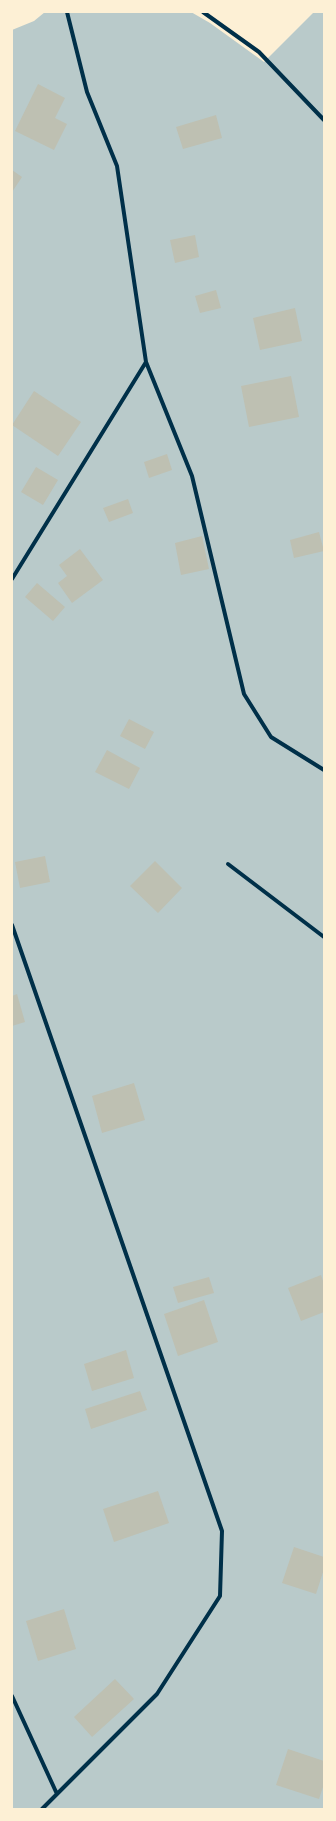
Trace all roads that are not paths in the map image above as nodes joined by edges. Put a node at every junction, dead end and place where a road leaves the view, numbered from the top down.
1 (67, 12) edge
2 (203, 12) edge
3 (324, 120) edge
4 (146, 362) junction
5 (12, 579) edge
6 (324, 770) edge
7 (228, 864) dead end
8 (12, 925) edge
9 (324, 937) edge
10 (12, 1696) edge
11 (57, 1794) junction
12 (42, 1809) edge

1 - 4 street
2 - 3 street
4 - 5 street
4 - 6 street
7 - 9 street
8 - 11 street
10 - 11 street
11 - 12 street

